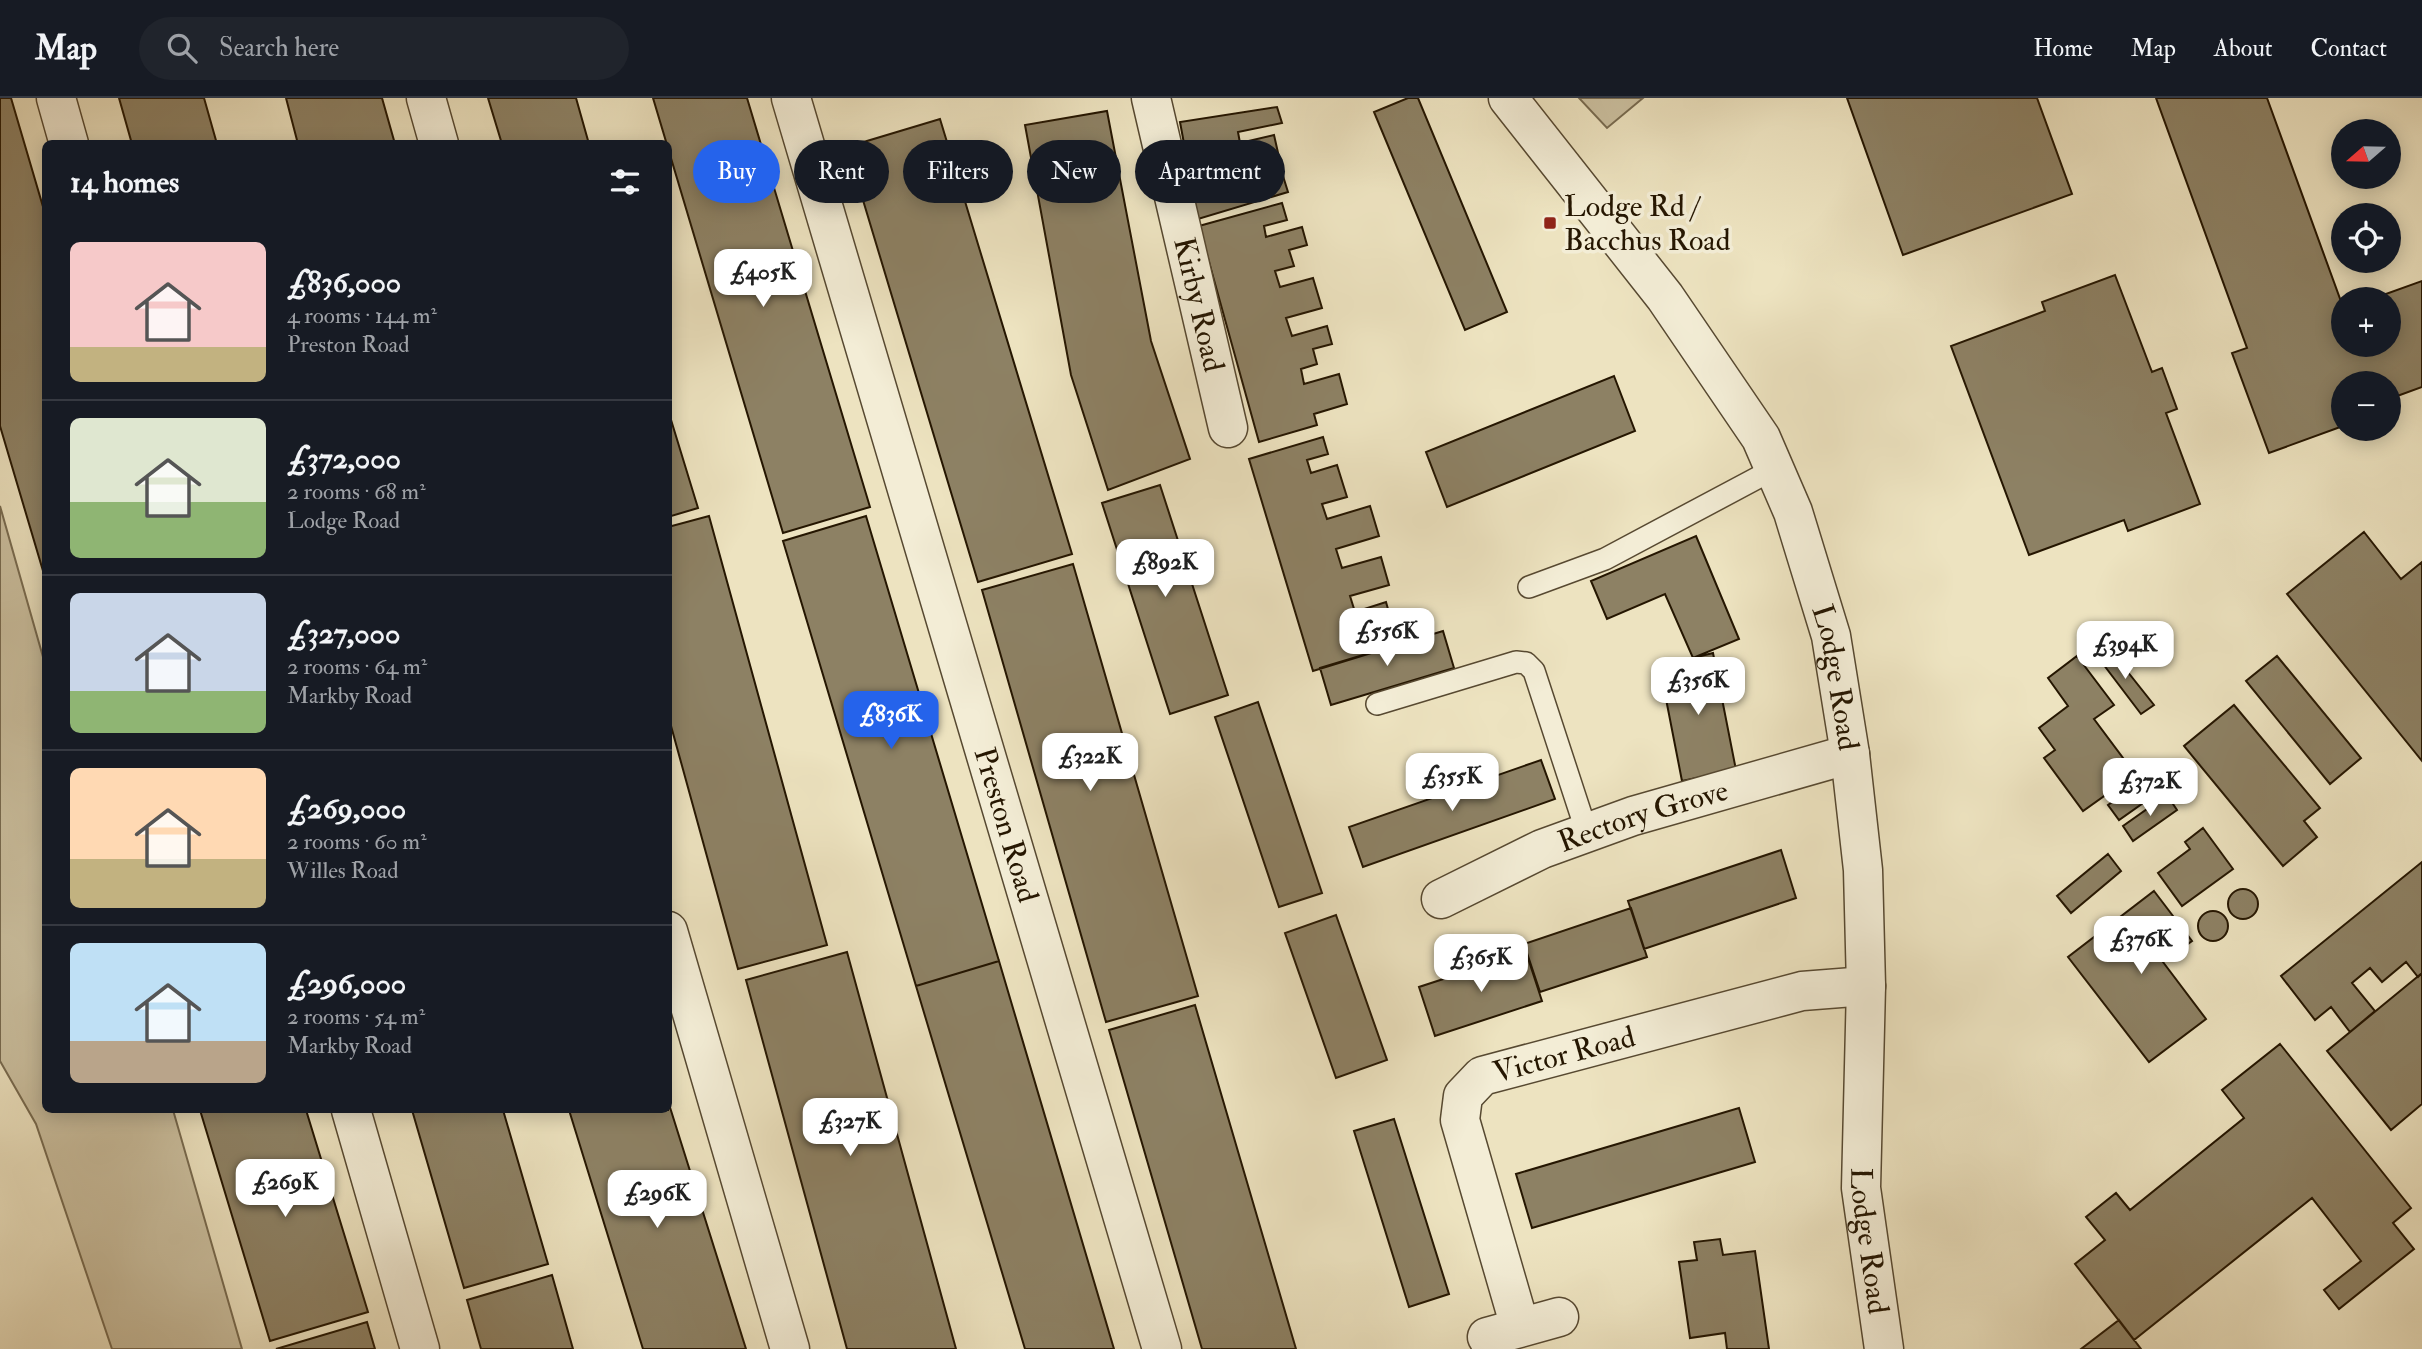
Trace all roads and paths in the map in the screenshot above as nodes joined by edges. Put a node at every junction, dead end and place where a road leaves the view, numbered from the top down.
1 (56, 98) edge
2 (426, 98) edge
3 (791, 98) edge
4 (1151, 98) edge
5 (1508, 98) edge
6 (68, 140) edge
7 (438, 140) edge
8 (1228, 428) dead end
9 (1774, 469) junction
10 (1528, 587) dead end
11 (1377, 704) dead end
12 (1850, 754) junction
13 (1587, 833) junction
14 (1441, 899) dead end
15 (672, 945) edge
16 (1866, 986) junction
17 (352, 1113) edge
18 (1559, 1317) dead end
19 (420, 1349) edge
20 (790, 1349) edge
21 (1162, 1349) edge
22 (1884, 1349) edge

1 - 6 street
2 - 7 street
3 - 21 street, Preston Road
4 - 8 street, Kirby Road
5 - 9 street, Lodge Road
9 - 10 lane
9 - 12 street, Lodge Road
11 - 13 lane
12 - 13 street, Rectory Grove
12 - 16 street, Lodge Road
13 - 14 street, Rectory Grove
15 - 20 street
16 - 18 street, Victor Road
16 - 22 street, Lodge Road
17 - 19 street

